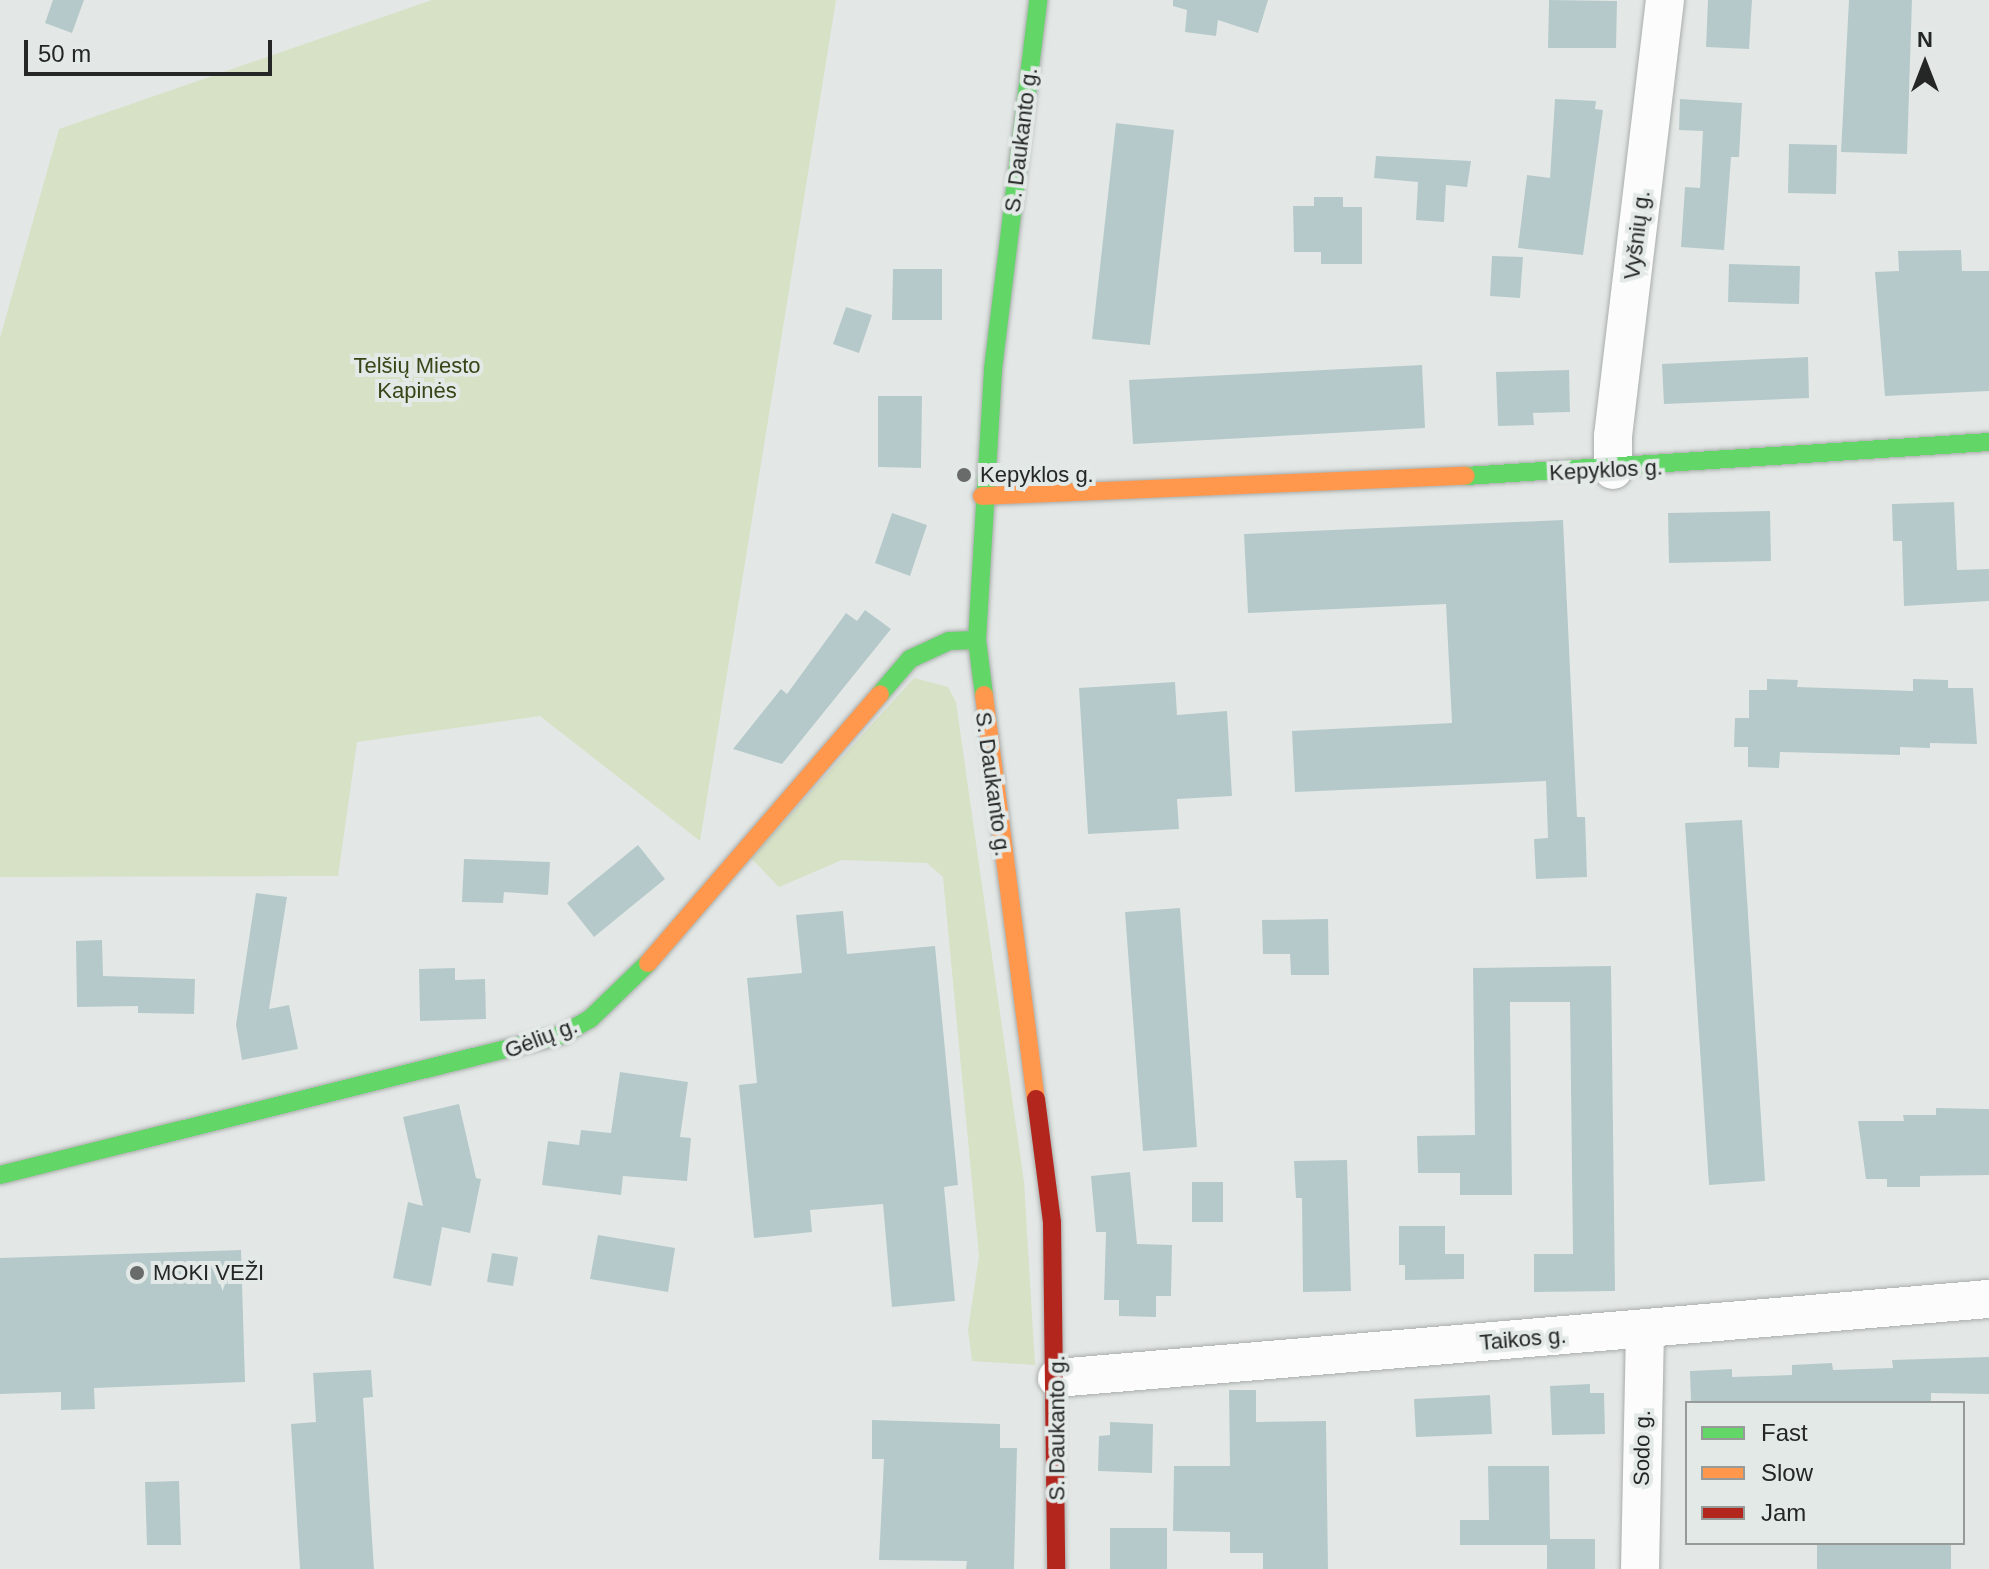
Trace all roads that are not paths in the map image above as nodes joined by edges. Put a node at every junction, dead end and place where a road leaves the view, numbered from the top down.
1 (1038, 0) edge
2 (1665, 0) edge
3 (1989, 442) edge
4 (1613, 470) junction
5 (982, 496) junction
6 (977, 640) junction
7 (0, 1175) edge
8 (1989, 1299) edge
9 (1645, 1328) junction
10 (1057, 1378) junction
11 (1056, 1569) edge
12 (1640, 1569) edge

1 - 5 street, S. Daukanto g.
2 - 4 street, Vyšnių g.
3 - 4 street, Kepyklos g.
4 - 5 street, Kepyklos g.
5 - 6 street, S. Daukanto g.
6 - 7 street, Gėlių g.
6 - 10 street, S. Daukanto g.
8 - 9 street, Taikos g.
9 - 10 street, Taikos g.
9 - 12 street, Sodo g.
10 - 11 street, S. Daukanto g.

